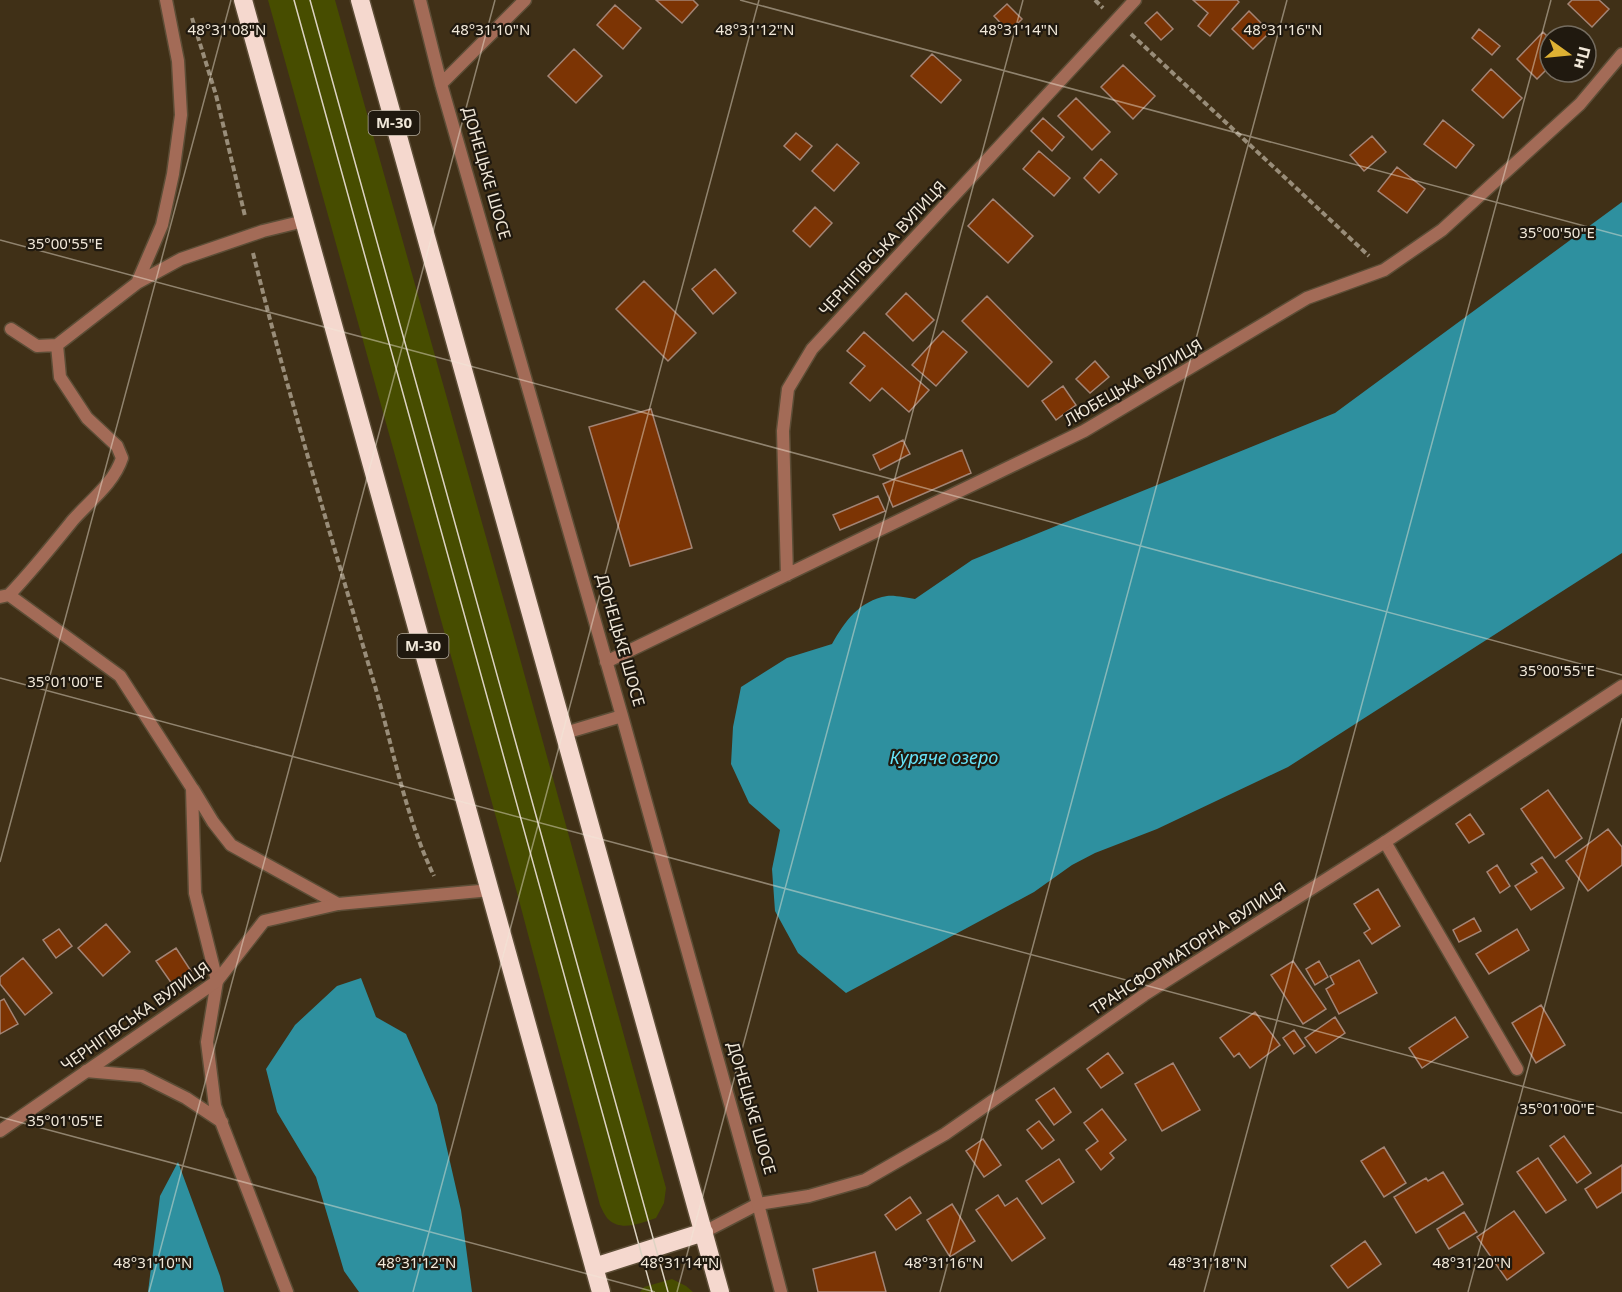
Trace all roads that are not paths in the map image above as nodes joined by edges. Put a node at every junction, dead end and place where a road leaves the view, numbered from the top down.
1 (166, 0) edge
2 (243, 0) edge
3 (360, 0) edge
4 (420, 0) edge
5 (525, 0) edge
6 (1135, 0) edge
7 (1622, 54) edge
8 (441, 84) junction
9 (304, 221) junction
10 (137, 283) junction
11 (11, 329) dead end
12 (57, 345) junction
13 (787, 575) junction
14 (5, 596) edge
15 (606, 662) junction
16 (1622, 686) edge
17 (622, 716) junction
18 (565, 733) junction
19 (192, 788) junction
20 (1385, 842) junction
21 (491, 890) junction
22 (338, 904) junction
23 (217, 981) junction
24 (1517, 1069) dead end
25 (86, 1071) junction
26 (222, 1122) junction
27 (0, 1131) edge
28 (758, 1204) junction
29 (704, 1232) junction
30 (594, 1267) junction
31 (287, 1292) edge
32 (601, 1292) edge
33 (720, 1292) edge
34 (781, 1292) edge

1 - 10 street
2 - 9 highway, М-30
3 - 18 highway, М-30
4 - 8 street, ДОНЕЦЬКЕ ШОСЕ
5 - 8 street
6 - 13 street, ЧЕРНІГІВСЬКА ВУЛИЦЯ
7 - 13 street, ЛЮБЕЦЬКА ВУЛИЦЯ
8 - 15 street, ДОНЕЦЬКЕ ШОСЕ
9 - 10 street
9 - 21 highway, М-30
10 - 12 street
11 - 12 street
12 - 14 street
13 - 15 street, ЛЮБЕЦЬКА ВУЛИЦЯ
14 - 19 street
15 - 17 street, ДОНЕЦЬКЕ ШОСЕ
16 - 20 street, ТРАНСФОРМАТОРНА ВУЛИЦЯ
17 - 18 street
17 - 28 street, ДОНЕЦЬКЕ ШОСЕ
18 - 29 highway, М-30
19 - 22 street
19 - 23 street
20 - 24 street
20 - 28 street, ТРАНСФОРМАТОРНА ВУЛИЦЯ
21 - 22 street, ЧЕРНІГІВСЬКА ВУЛИЦЯ
21 - 30 highway, М-30
22 - 23 street, ЧЕРНІГІВСЬКА ВУЛИЦЯ
23 - 25 street, ЧЕРНІГІВСЬКА ВУЛИЦЯ
23 - 26 street
25 - 26 street
25 - 27 street, ЧЕРНІГІВСЬКА ВУЛИЦЯ
26 - 31 street
28 - 29 street, ТРАНСФОРМАТОРНА ВУЛИЦЯ
28 - 34 street, ДОНЕЦЬКЕ ШОСЕ
29 - 30 highway
29 - 33 highway, М-30
30 - 32 highway, М-30

